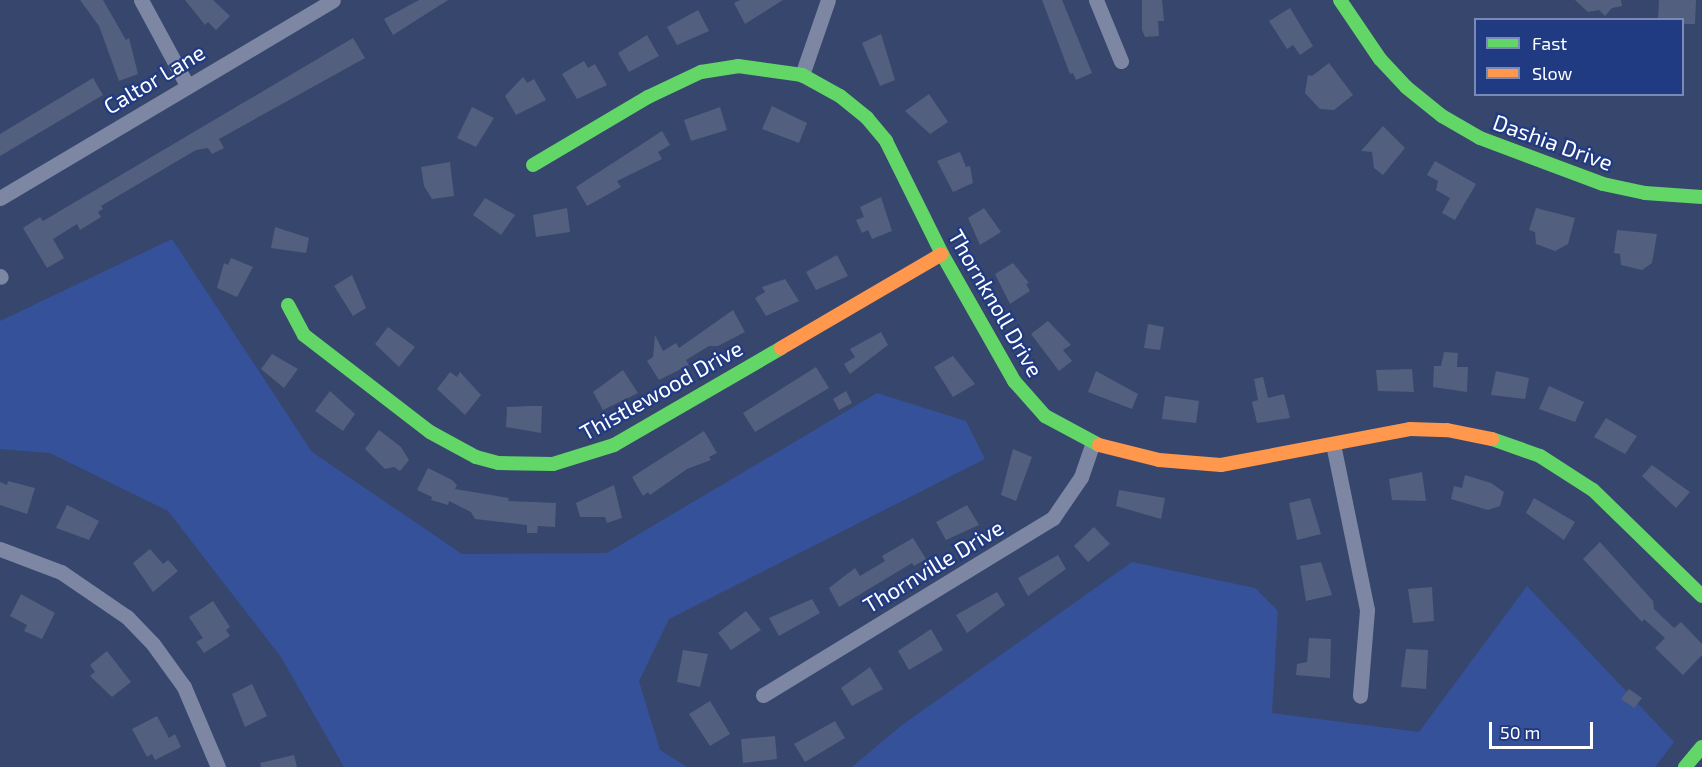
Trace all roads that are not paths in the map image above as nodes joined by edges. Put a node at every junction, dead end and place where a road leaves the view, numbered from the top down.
1 (141, 0) edge
2 (333, 0) edge
3 (828, 0) edge
4 (1096, 0) edge
5 (1340, 0) edge
6 (1121, 61) dead end
7 (802, 75) junction
8 (187, 85) junction
9 (533, 165) dead end
10 (1702, 197) edge
11 (0, 198) edge
12 (942, 254) junction
13 (288, 305) dead end
14 (1093, 443) junction
15 (1333, 444) junction
16 (0, 549) edge
17 (1702, 596) edge
18 (763, 695) dead end
19 (1360, 696) dead end
20 (1702, 747) edge
21 (218, 767) edge
22 (1685, 767) edge

1 - 8 street
2 - 8 street, Caltor Lane
3 - 7 street
4 - 6 street
5 - 10 street, Dashia Drive
7 - 9 street, Thornknoll Drive
7 - 12 street, Thornknoll Drive
8 - 11 street, Caltor Lane
12 - 13 street, Thistlewood Drive
12 - 14 street, Thornknoll Drive
14 - 15 street, Thornknoll Drive
14 - 18 street, Thornville Drive
15 - 17 street, Thornknoll Drive
15 - 19 street
16 - 21 street
20 - 22 street

